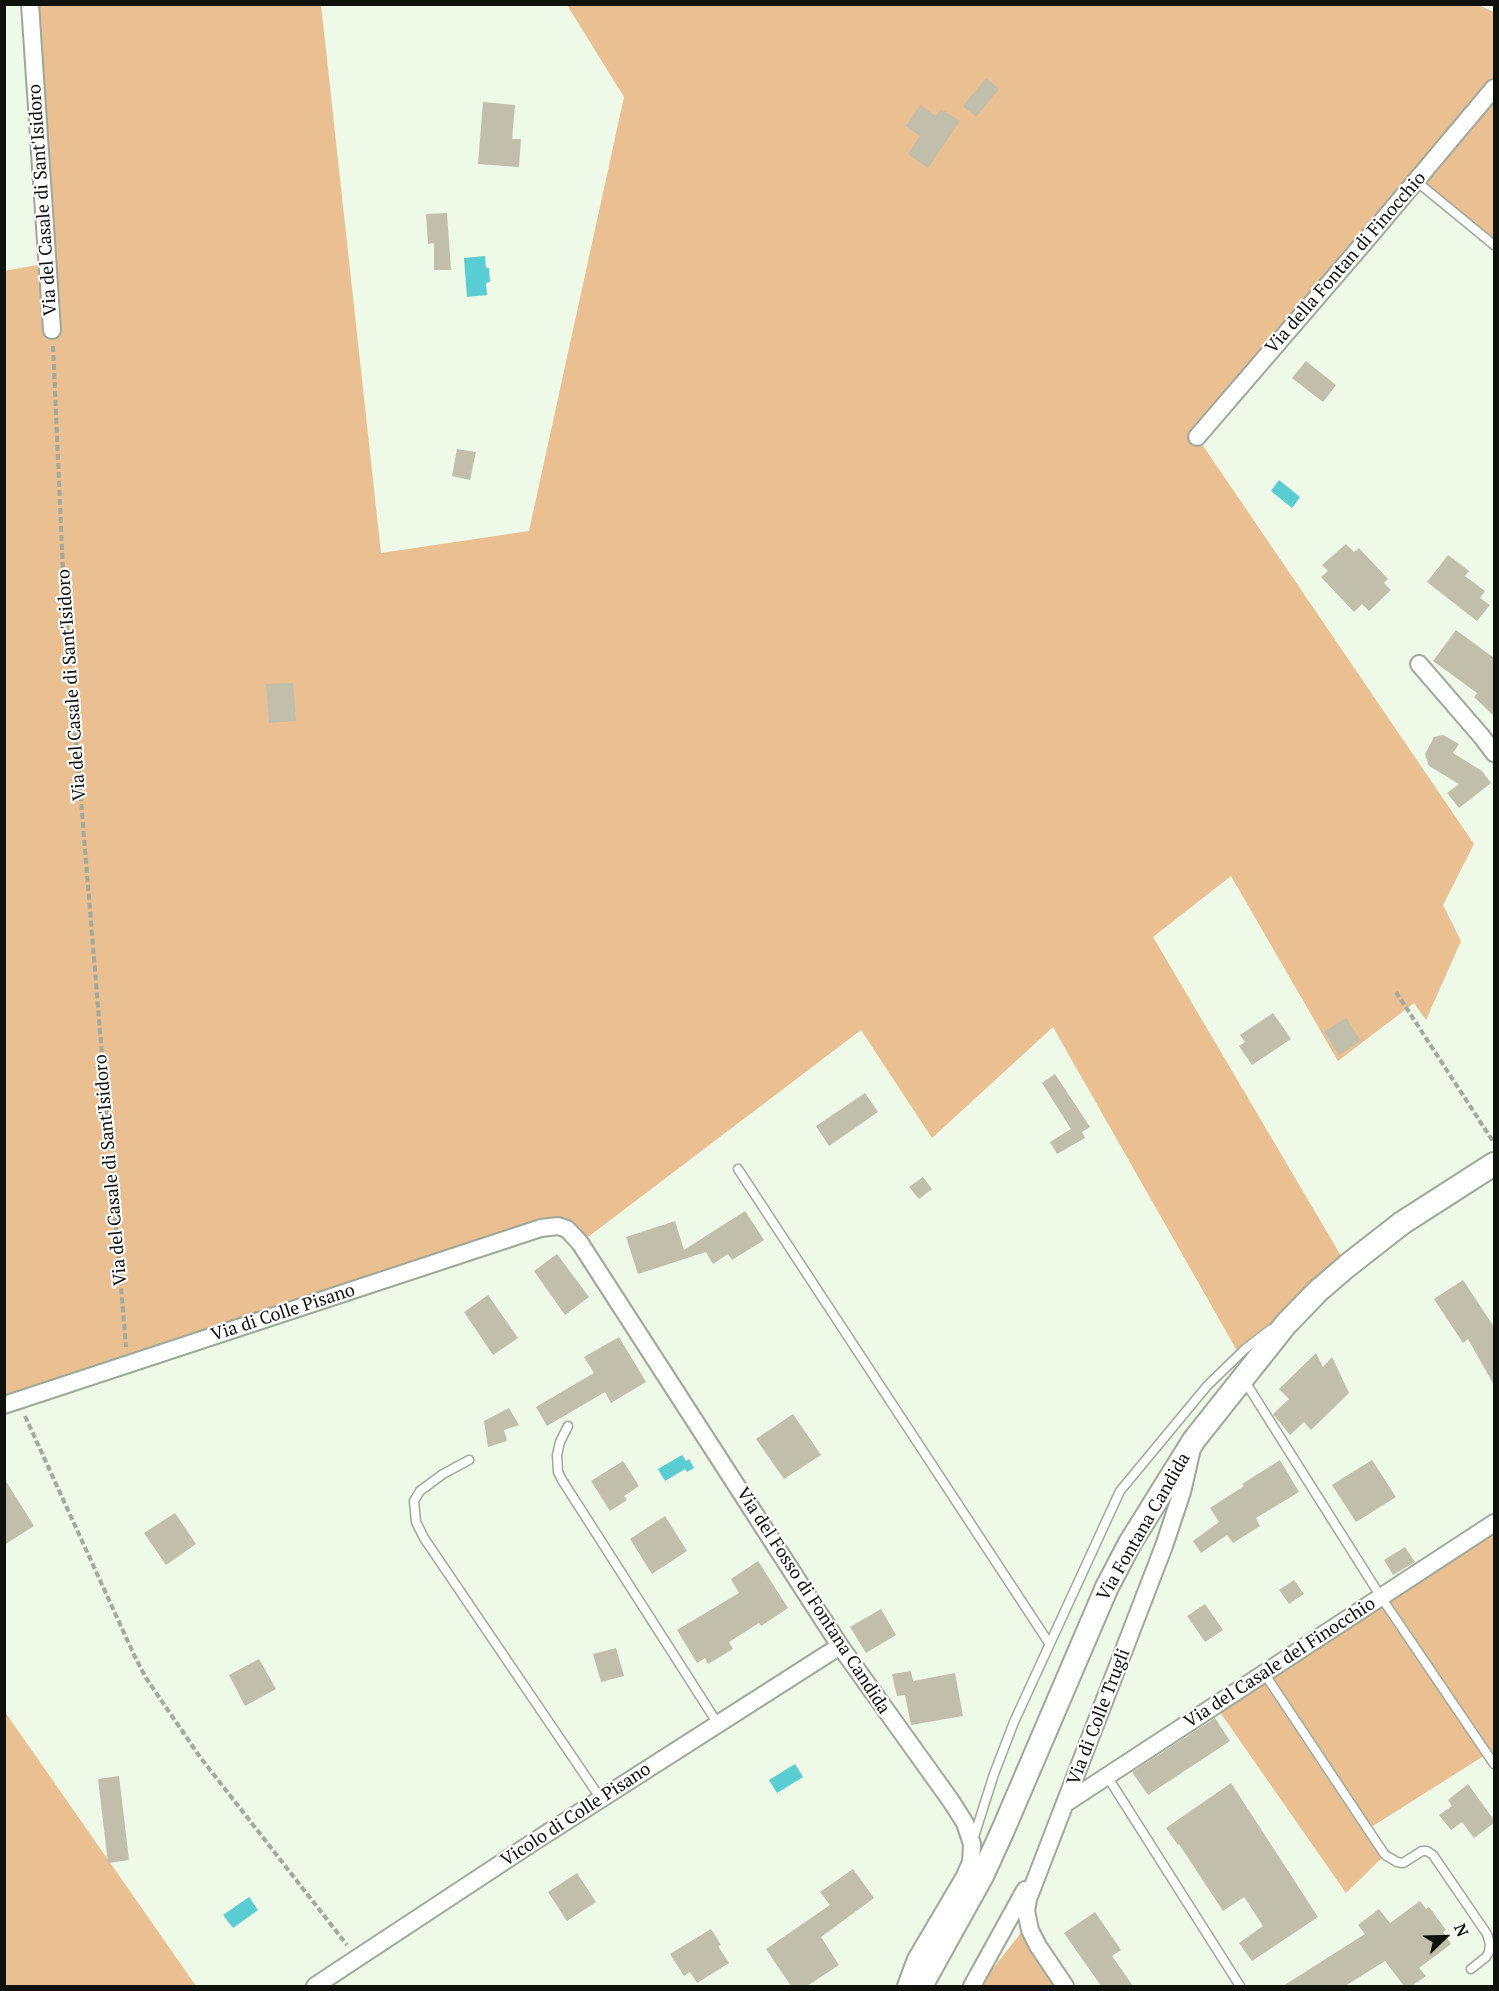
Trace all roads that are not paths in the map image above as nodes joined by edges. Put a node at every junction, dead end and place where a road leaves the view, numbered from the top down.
1 (30, 4) edge
2 (1494, 88) edge
3 (1416, 181) junction
4 (1494, 245) edge
5 (52, 330) road end
6 (1197, 437) dead end
7 (1419, 664) dead end
8 (1494, 753) edge
9 (1494, 1164) edge
10 (738, 1169) dead end
11 (562, 1227) joint
12 (1295, 1314) junction
13 (1242, 1378) junction
14 (11, 1403) edge
15 (568, 1426) dead end
16 (1194, 1440) junction
17 (469, 1460) dead end
18 (1494, 1523) edge
19 (1381, 1597) junction
20 (1049, 1643) junction
21 (840, 1646) junction
22 (1264, 1673) junction
23 (718, 1724) junction
24 (1494, 1764) edge
25 (1107, 1776) junction
26 (601, 1799) junction
27 (1066, 1803) junction
28 (972, 1844) junction
29 (1044, 1855) junction
30 (1471, 1969) dead end
31 (315, 1986) edge
32 (906, 1986) edge
33 (921, 1986) edge
34 (972, 1986) edge
35 (1065, 1986) edge
36 (1240, 1986) edge

1 - 5 street, Via del Casale di Sant'Isidoro
2 - 3 street, Via della Fontan di Finocchio
3 - 4 lane
3 - 6 street, Via della Fontan di Finocchio
7 - 8 street
9 - 12 main road, Via Fontana Candida
10 - 20 lane
11 - 14 street, Via di Colle Pisano
11 - 21 street, Via del Fosso di Fontana Candida
12 - 13 main road, Via Fontana Candida
12 - 20 lane
13 - 16 main road, Via Fontana Candida
13 - 19 lane
15 - 23 lane
16 - 27 street, Via di Colle Trugli
16 - 33 main road, Via Fontana Candida
17 - 26 lane
18 - 19 street, Via del Casale del Finocchio
19 - 22 street, Via del Casale del Finocchio
19 - 24 lane
20 - 28 lane
21 - 23 street, Vicolo di Colle Pisano
21 - 28 street, Via del Fosso di Fontana Candida
22 - 25 street, Via del Casale del Finocchio
22 - 30 lane
23 - 26 street, Vicolo di Colle Pisano
25 - 27 street, Via del Casale del Finocchio
25 - 36 lane
26 - 31 street, Vicolo di Colle Pisano
27 - 29 street, Via di Colle Trugli
28 - 32 street
29 - 34 street
29 - 35 street, Via di Colle Trugli

